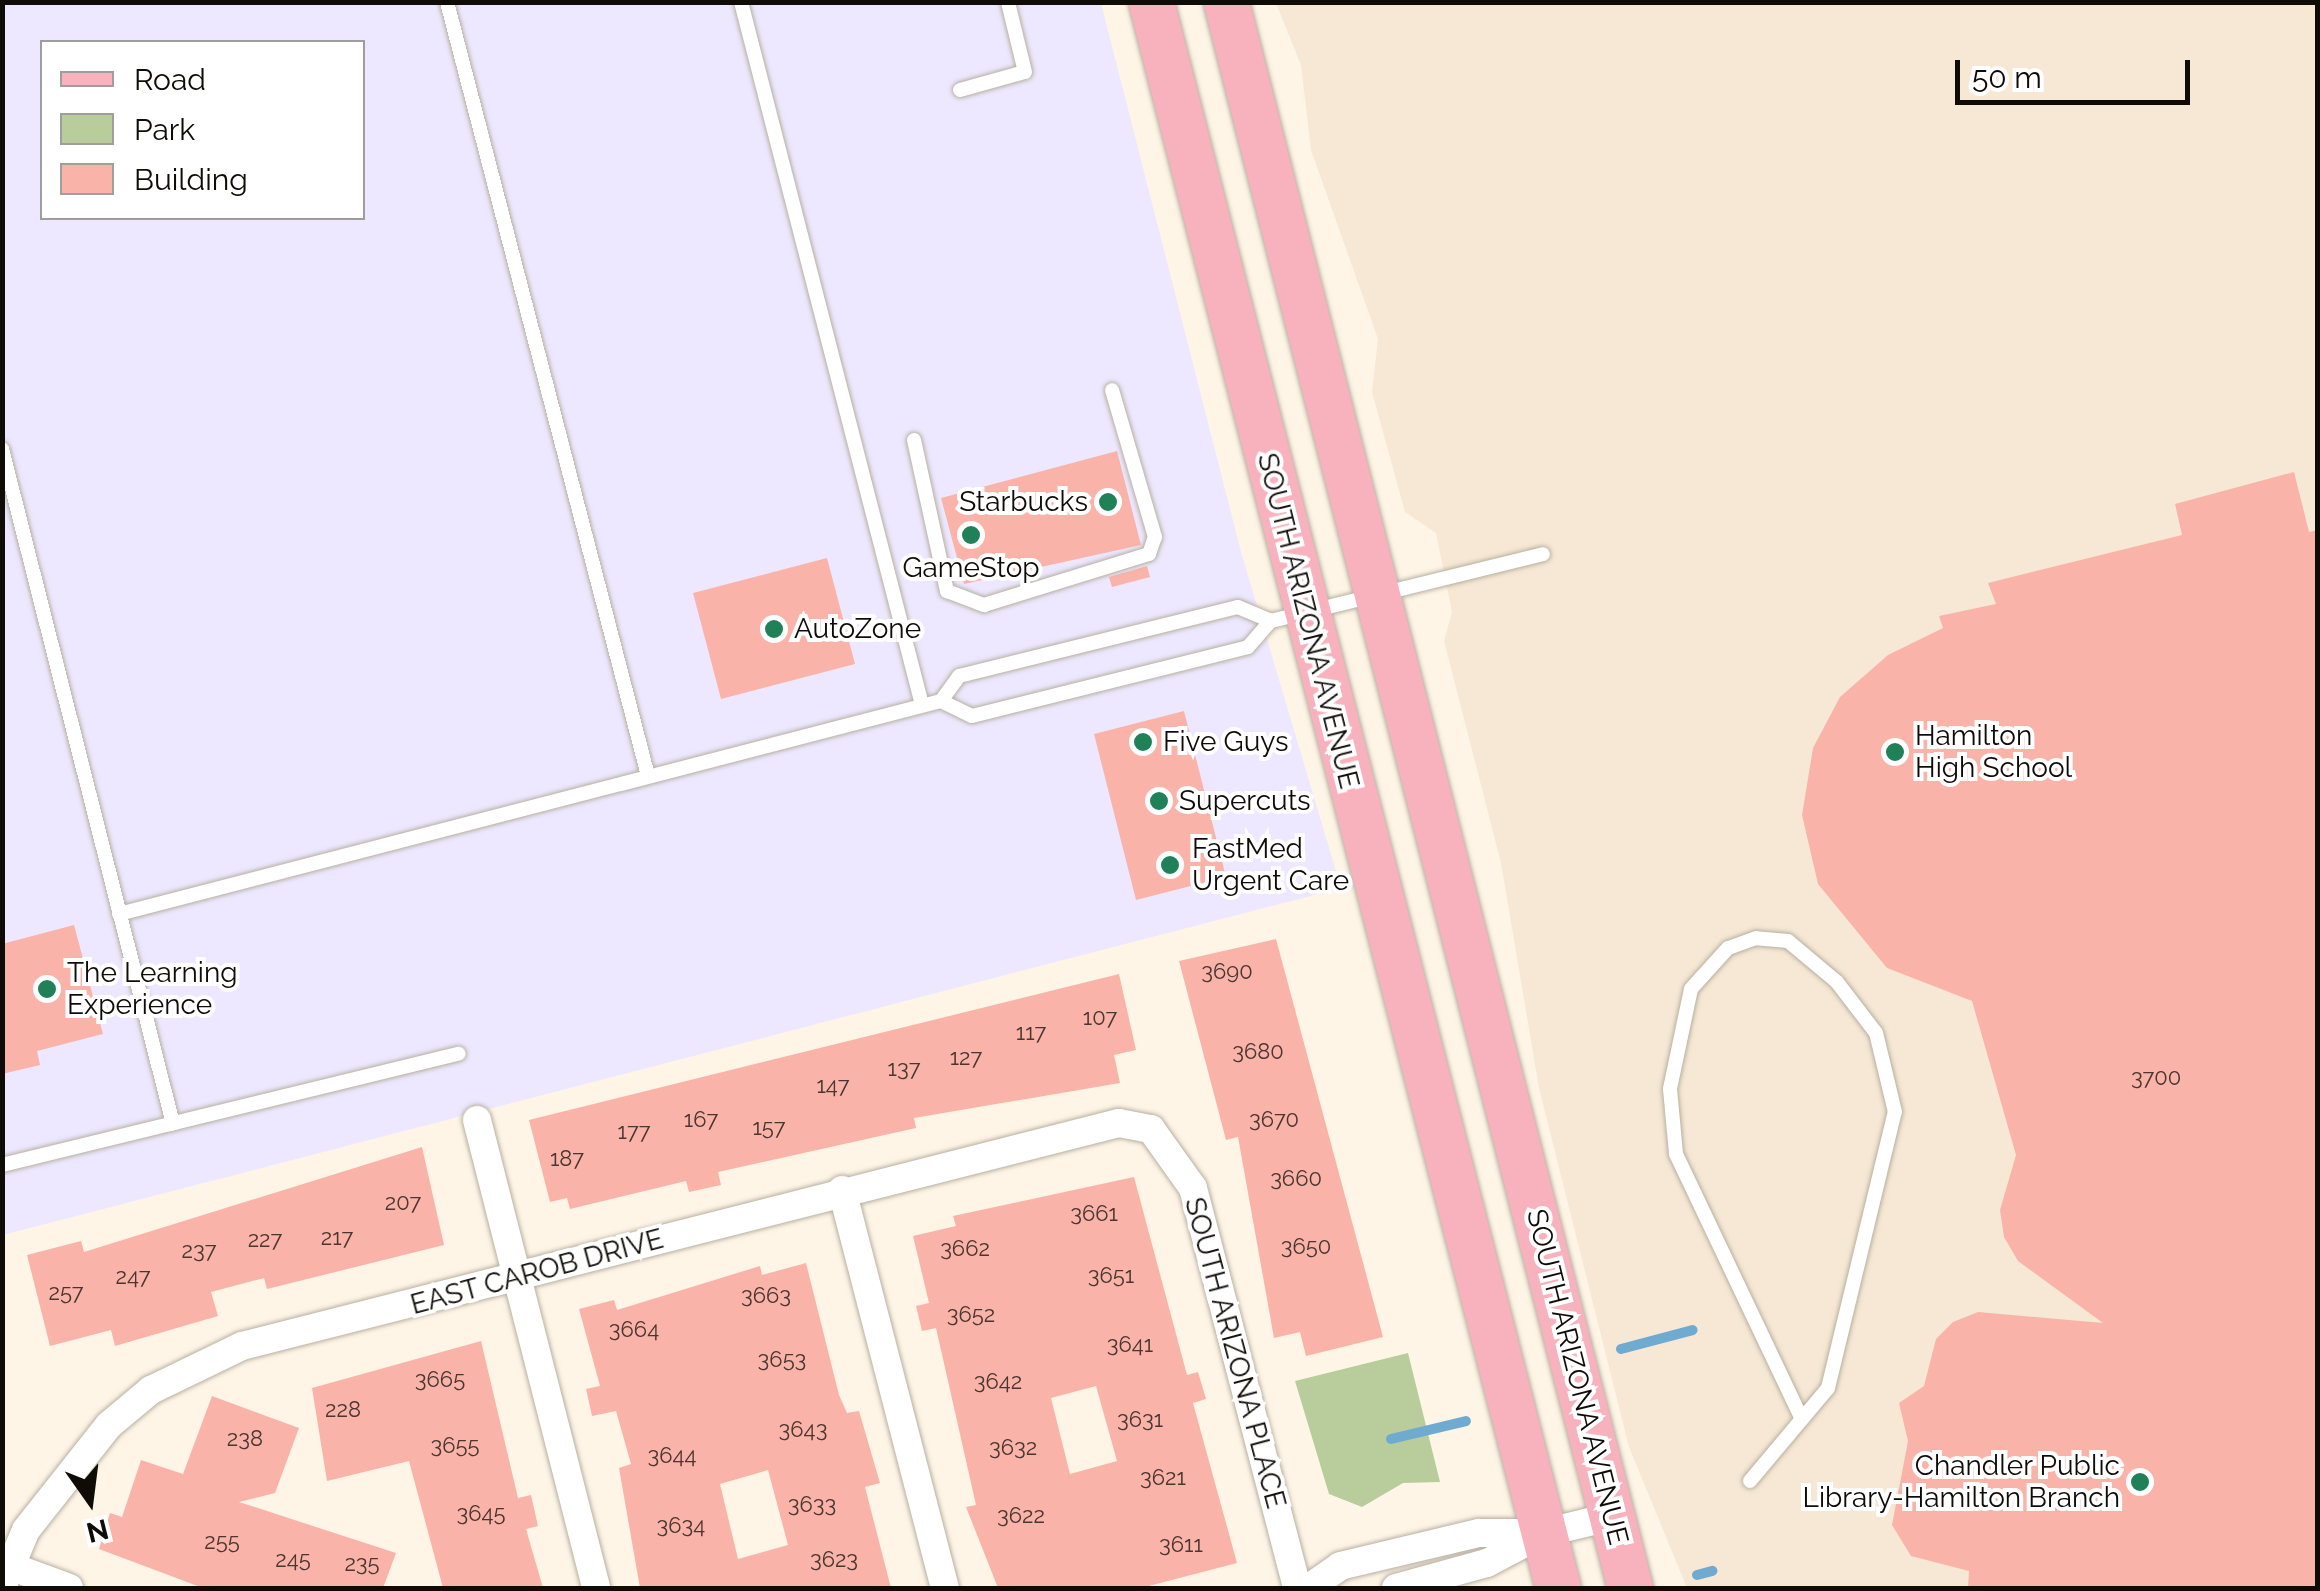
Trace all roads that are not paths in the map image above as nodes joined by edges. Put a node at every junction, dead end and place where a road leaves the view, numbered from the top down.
1 (447, 2) edge
2 (741, 2) edge
3 (1008, 2) edge
4 (1151, 2) edge
5 (1226, 2) edge
6 (960, 90) dead end
7 (1112, 390) dead end
8 (914, 440) dead end
9 (2, 449) edge
10 (1542, 554) dead end
11 (1378, 593) junction
12 (1288, 616) junction
13 (941, 700) junction
14 (922, 705) junction
15 (648, 776) junction
16 (119, 914) junction
17 (459, 1054) dead end
18 (477, 1120) dead end
19 (172, 1124) junction
20 (1151, 1129) joint
21 (2, 1166) edge
22 (842, 1190) junction
23 (517, 1280) junction
24 (1802, 1419) junction
25 (1750, 1481) dead end
26 (1614, 1516) junction
27 (1544, 1533) junction
28 (6, 1576) edge
29 (69, 1588) edge
30 (596, 1588) edge
31 (945, 1588) edge
32 (1296, 1588) edge
33 (1309, 1588) edge
34 (1396, 1588) edge
35 (1558, 1588) edge
36 (1630, 1588) edge

1 - 15 lane
2 - 14 lane
3 - 6 lane
4 - 12 main road, SOUTH ARIZONA AVENUE
5 - 11 main road, SOUTH ARIZONA AVENUE
7 - 8 lane
9 - 16 lane
10 - 11 lane
11 - 12 lane
11 - 26 main road, SOUTH ARIZONA AVENUE
12 - 13 lane
12 - 13 lane
12 - 27 main road, SOUTH ARIZONA AVENUE
13 - 14 lane
14 - 15 lane
15 - 16 lane
16 - 19 lane
17 - 19 lane
18 - 23 street
19 - 21 lane
20 - 22 street, EAST CAROB DRIVE
20 - 32 street, SOUTH ARIZONA PLACE
22 - 23 street, EAST CAROB DRIVE
22 - 31 street
23 - 28 street, EAST CAROB DRIVE
23 - 30 street
24 - 24 lane
24 - 25 lane
26 - 27 street
26 - 36 main road, SOUTH ARIZONA AVENUE
27 - 33 street
27 - 34 street
27 - 35 main road, SOUTH ARIZONA AVENUE
28 - 29 street

